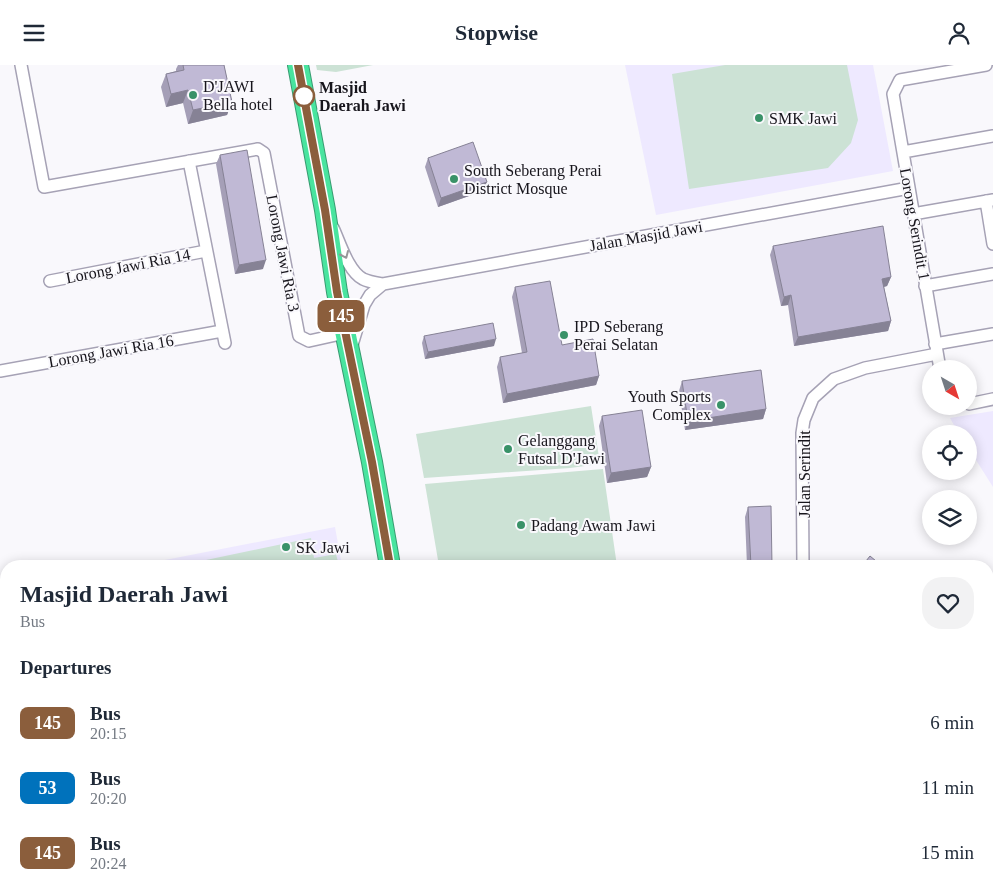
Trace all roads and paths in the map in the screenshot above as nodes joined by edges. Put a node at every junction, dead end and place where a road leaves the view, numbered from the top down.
1 (21, 65) edge
2 (298, 65) edge
3 (986, 65) edge
4 (993, 137) edge
5 (903, 152) junction
6 (189, 161) junction
7 (909, 188) junction
8 (989, 201) edge
9 (325, 210) junction
10 (913, 214) junction
11 (993, 244) edge
12 (206, 251) junction
13 (993, 274) edge
14 (50, 281) dead end
15 (383, 284) junction
16 (926, 286) junction
17 (222, 331) junction
18 (345, 333) junction
19 (993, 334) edge
20 (225, 343) dead end
21 (936, 349) junction
22 (350, 353) junction
23 (938, 360) edge
24 (0, 371) edge
25 (993, 399) edge
26 (978, 402) edge
27 (389, 560) edge
28 (803, 560) edge

1 - 6 street
2 - 9 highway
3 - 5 street, Lorong Serindit 1
4 - 5 street
5 - 7 street, Lorong Serindit 1
6 - 12 street
6 - 18 street, Lorong Jawi Ria 3
7 - 10 street, Lorong Serindit 1
7 - 15 street, Jalan Masjid Jawi
8 - 10 street
8 - 11 street
9 -> 15 street, Jalan Masjid Jawi
9 - 18 highway
10 - 16 street, Lorong Serindit 1
12 - 14 street, Lorong Jawi Ria 14
12 - 17 street
13 - 16 street
15 - 22 street
16 - 21 street, Lorong Serindit 1
17 - 20 street
17 - 24 street, Lorong Jawi Ria 16
18 - 22 highway
19 - 21 street, Jalan Serindit
21 - 23 street, Lorong Serindit 1
21 - 28 street, Jalan Serindit
22 - 27 highway
25 - 26 street

